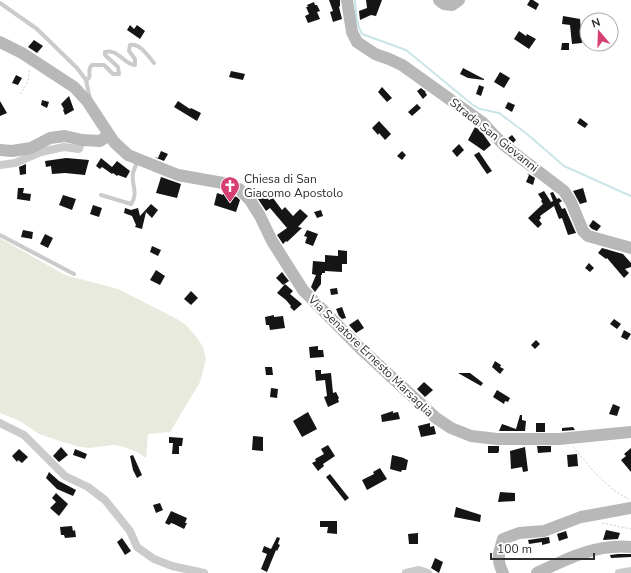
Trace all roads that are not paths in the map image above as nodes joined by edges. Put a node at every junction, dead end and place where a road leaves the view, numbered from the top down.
1 (347, 0) edge
2 (439, 0) edge
3 (459, 0) edge
4 (0, 3) edge
5 (0, 42) edge
6 (154, 63) dead end
7 (86, 80) junction
8 (91, 107) junction
9 (109, 135) junction
10 (82, 140) junction
11 (0, 150) edge
12 (139, 159) junction
13 (0, 165) edge
14 (101, 195) dead end
15 (0, 235) edge
16 (631, 248) edge
17 (74, 274) dead end
18 (0, 423) edge
19 (631, 432) edge
20 (631, 508) edge
21 (631, 547) edge
22 (631, 571) edge
23 (204, 573) edge
24 (406, 573) edge
25 (428, 573) edge
26 (503, 573) edge
27 (537, 573) edge
28 (619, 573) edge

1 - 16 street, Strada San Giovanni
2 - 3 street
4 - 7 lane
5 - 8 street, Via Senatore Ernesto Marsaglia
6 - 7 lane
7 - 8 lane
8 - 9 street, Via Senatore Ernesto Marsaglia
9 - 10 street
9 - 12 street, Via Senatore Ernesto Marsaglia
10 - 11 street
10 - 13 street
12 - 14 lane
12 - 19 street, Via Senatore Ernesto Marsaglia
15 - 17 lane
18 - 23 street
20 - 26 street
21 - 27 street
22 - 28 street
24 - 25 street

